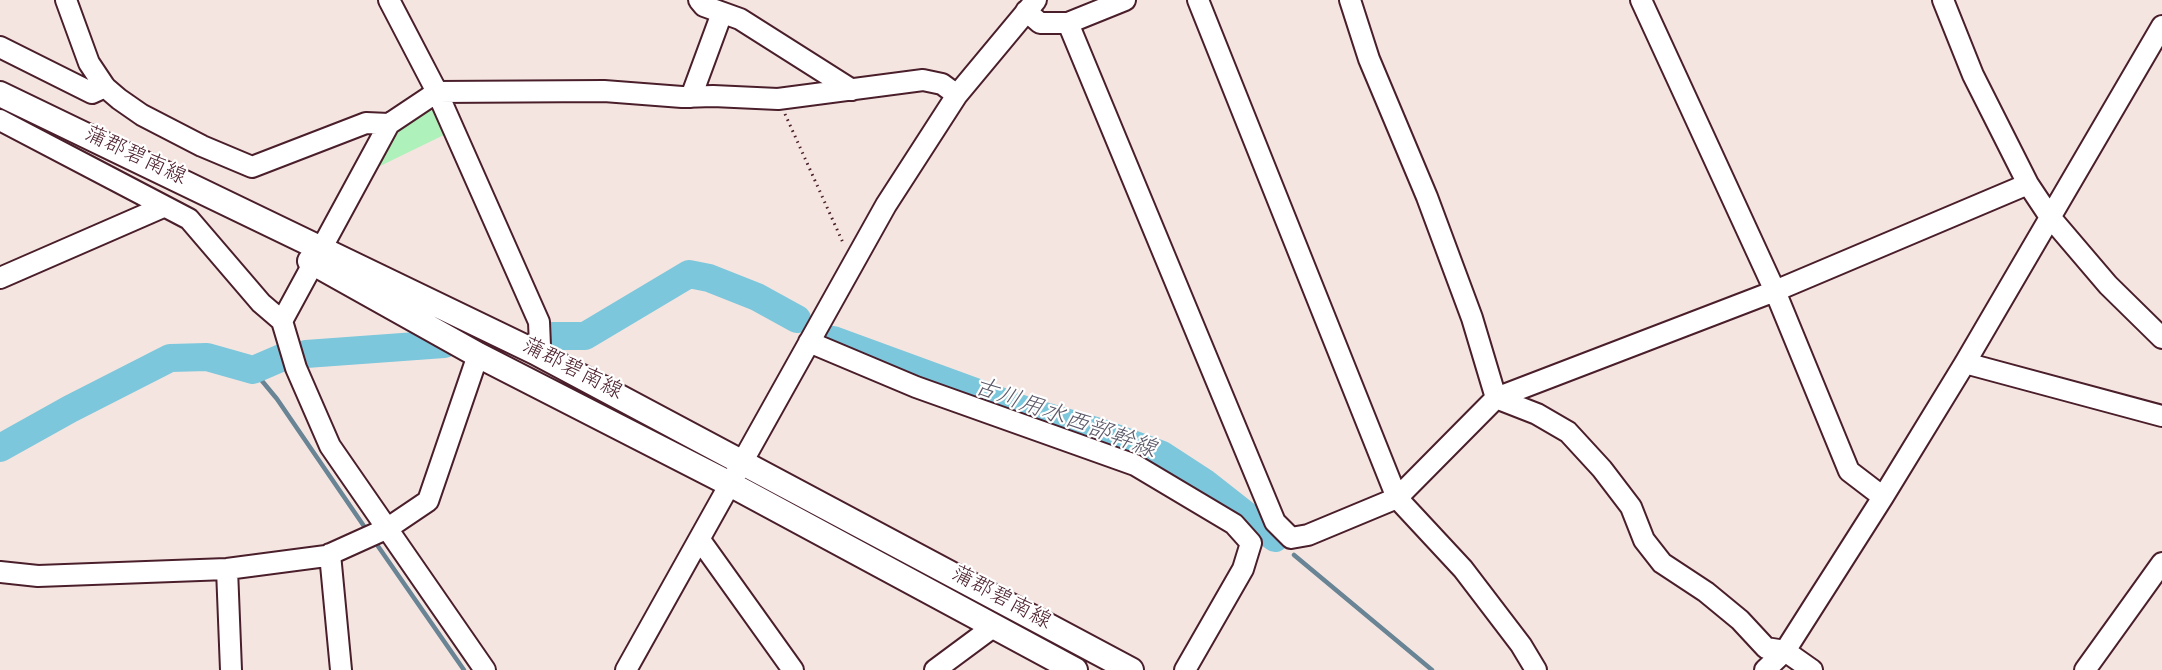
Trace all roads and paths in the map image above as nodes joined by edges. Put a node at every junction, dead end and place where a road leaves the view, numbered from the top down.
1 (66, 0) edge
2 (389, 0) edge
3 (699, 0) edge
4 (1125, 0) edge
5 (1198, 0) edge
6 (1350, 0) edge
7 (1641, 0) edge
8 (1943, 0) edge
9 (1031, 6) edge
10 (722, 13) junction
11 (1068, 23) junction
12 (2159, 40) edge
13 (0, 47) edge
14 (105, 87) junction
15 (852, 90) junction
16 (437, 92) junction
17 (0, 94) edge
18 (957, 95) junction
19 (691, 97) junction
20 (778, 99) junction
21 (0, 120) edge
22 (389, 124) junction
23 (2028, 184) junction
24 (163, 207) junction
25 (2050, 217) junction
26 (317, 256) junction
27 (853, 263) junction
28 (0, 278) edge
29 (1775, 291) junction
30 (282, 321) junction
31 (2162, 338) edge
32 (808, 342) junction
33 (535, 352) junction
34 (478, 355) junction
35 (1965, 363) junction
36 (1496, 398) junction
37 (2162, 416) edge
38 (742, 461) junction
39 (730, 484) junction
40 (1883, 496) junction
41 (1397, 498) junction
42 (384, 530) junction
43 (700, 540) junction
44 (330, 554) junction
45 (2162, 563) edge
46 (227, 569) junction
47 (0, 572) edge
48 (993, 627) junction
49 (1785, 651) junction
50 (227, 669) edge
51 (939, 669) edge
52 (340, 670) edge
53 (485, 670) edge
54 (626, 670) edge
55 (794, 670) edge
56 (1075, 670) edge
57 (1131, 670) edge
58 (1185, 670) edge
59 (1536, 670) edge
60 (1765, 670) edge
61 (1812, 670) edge
62 (2085, 670) edge

1 - 14 street
2 - 16 street
3 - 10 street
4 - 11 street
5 - 41 street
6 - 36 street
7 - 29 street
8 - 23 street
9 - 11 street
9 - 18 street
10 - 15 street
10 - 19 street
11 - 41 street
12 - 25 street
13 - 14 street
14 - 22 street
15 - 18 street
15 - 20 street
16 - 19 street
16 - 22 street
16 - 33 street
17 - 26 main road, 蒲郡碧南線
18 - 27 street
19 - 20 street
20 - 27 path
21 - 24 street
22 - 26 street
23 - 25 street
23 - 29 street
24 - 28 street
24 - 30 street
25 - 31 street
25 - 35 street
26 - 30 street
26 - 33 main road, 蒲郡碧南線
26 - 34 main road, 蒲郡碧南線
27 - 32 street
29 - 36 street
29 - 40 street
30 - 42 street
32 - 38 street
32 - 58 street
33 - 38 main road, 蒲郡碧南線
34 - 39 main road, 蒲郡碧南線
34 - 42 street
35 - 37 street
35 - 40 street
36 - 41 street
36 - 49 street
38 - 39 street
38 - 57 main road, 蒲郡碧南線
39 - 43 street
39 - 48 main road, 蒲郡碧南線
40 - 49 street
41 - 59 street
42 - 44 street
42 - 53 street
43 - 54 street
43 - 55 street
44 - 46 street
44 - 52 street
45 - 62 street
46 - 47 street
46 - 50 street
48 - 51 street
48 - 56 main road, 蒲郡碧南線
49 - 60 street
49 - 61 street

